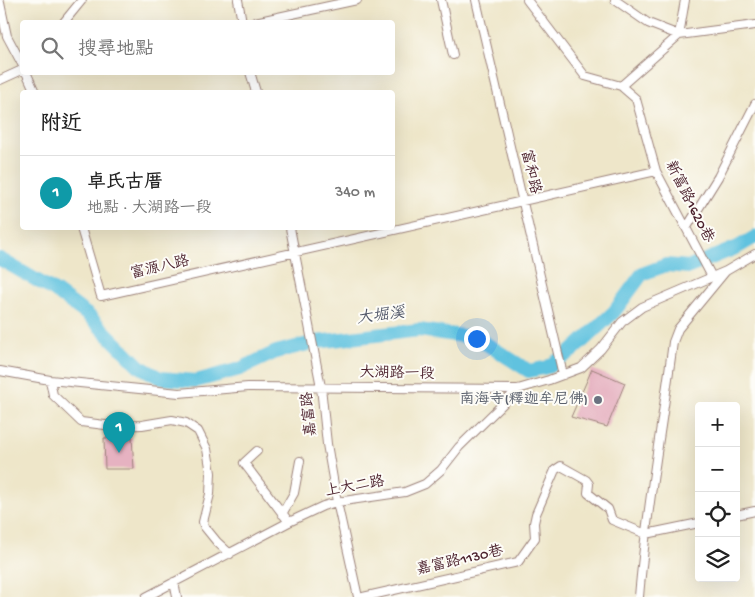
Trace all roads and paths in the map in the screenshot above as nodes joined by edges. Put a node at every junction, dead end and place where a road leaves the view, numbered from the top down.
1 (82, 0) edge
2 (238, 0) edge
3 (357, 0) edge
4 (440, 0) edge
5 (476, 0) edge
6 (527, 0) edge
7 (615, 0) edge
8 (685, 0) edge
9 (0, 3) edge
10 (66, 20) edge
11 (242, 20) edge
12 (264, 20) edge
13 (755, 25) edge
14 (679, 35) junction
15 (453, 55) dead end
16 (20, 60) edge
17 (20, 74) edge
18 (28, 75) edge
19 (251, 75) edge
20 (0, 80) edge
21 (622, 86) junction
22 (34, 90) edge
23 (255, 90) edge
24 (755, 104) edge
25 (656, 171) junction
26 (522, 201) junction
27 (395, 226) edge
28 (687, 227) junction
29 (82, 230) edge
30 (290, 230) edge
31 (372, 231) edge
32 (294, 252) junction
33 (755, 254) edge
34 (726, 271) junction
35 (712, 277) junction
36 (0, 371) edge
37 (562, 372) junction
38 (50, 380) junction
39 (321, 387) junction
40 (518, 389) junction
41 (257, 451) dead end
42 (300, 461) dead end
43 (337, 502) junction
44 (755, 511) edge
45 (282, 514) junction
46 (740, 514) edge
47 (289, 522) junction
48 (695, 524) edge
49 (646, 534) junction
50 (230, 554) junction
51 (174, 582) junction
52 (146, 597) edge
53 (177, 597) edge
54 (358, 597) edge
55 (363, 597) edge
56 (639, 597) edge

1 - 10 street
2 - 11 street
3 - 12 street
4 - 15 street
5 - 26 street, 富和路
6 - 21 street
7 - 14 street
8 - 14 street
9 - 16 street
13 - 14 street
14 - 21 street
17 - 20 street
18 - 22 street
19 - 23 street
21 - 25 street, 新富路1620巷
24 - 28 street
25 - 26 street
25 - 28 street, 新富路1620巷
26 - 27 street
26 - 37 street, 富和路
28 - 35 street, 新富路1620巷
29 - 32 street, 富源八路
30 - 32 street, 嘉富路
31 - 32 street
32 - 39 street, 嘉富路
33 - 34 street, 大湖路一段
34 - 35 street, 大湖路一段
34 - 49 street
35 - 37 street, 大湖路一段
36 - 38 street, 大湖路一段
37 - 40 street, 大湖路一段
38 - 39 street, 大湖路一段
38 - 50 street
39 - 40 street, 大湖路一段
39 - 43 street, 嘉富路
40 - 43 street, 上大二路
41 - 45 street
42 - 45 street
43 - 47 street, 上大二路
43 - 54 street, 嘉富路
44 - 46 street
45 - 47 street
47 - 50 street, 上大二路
48 - 49 street
49 - 55 street, 嘉富路1130巷
49 - 56 street
50 - 51 street, 上大二路
51 - 52 street, 上大二路
51 - 53 street

